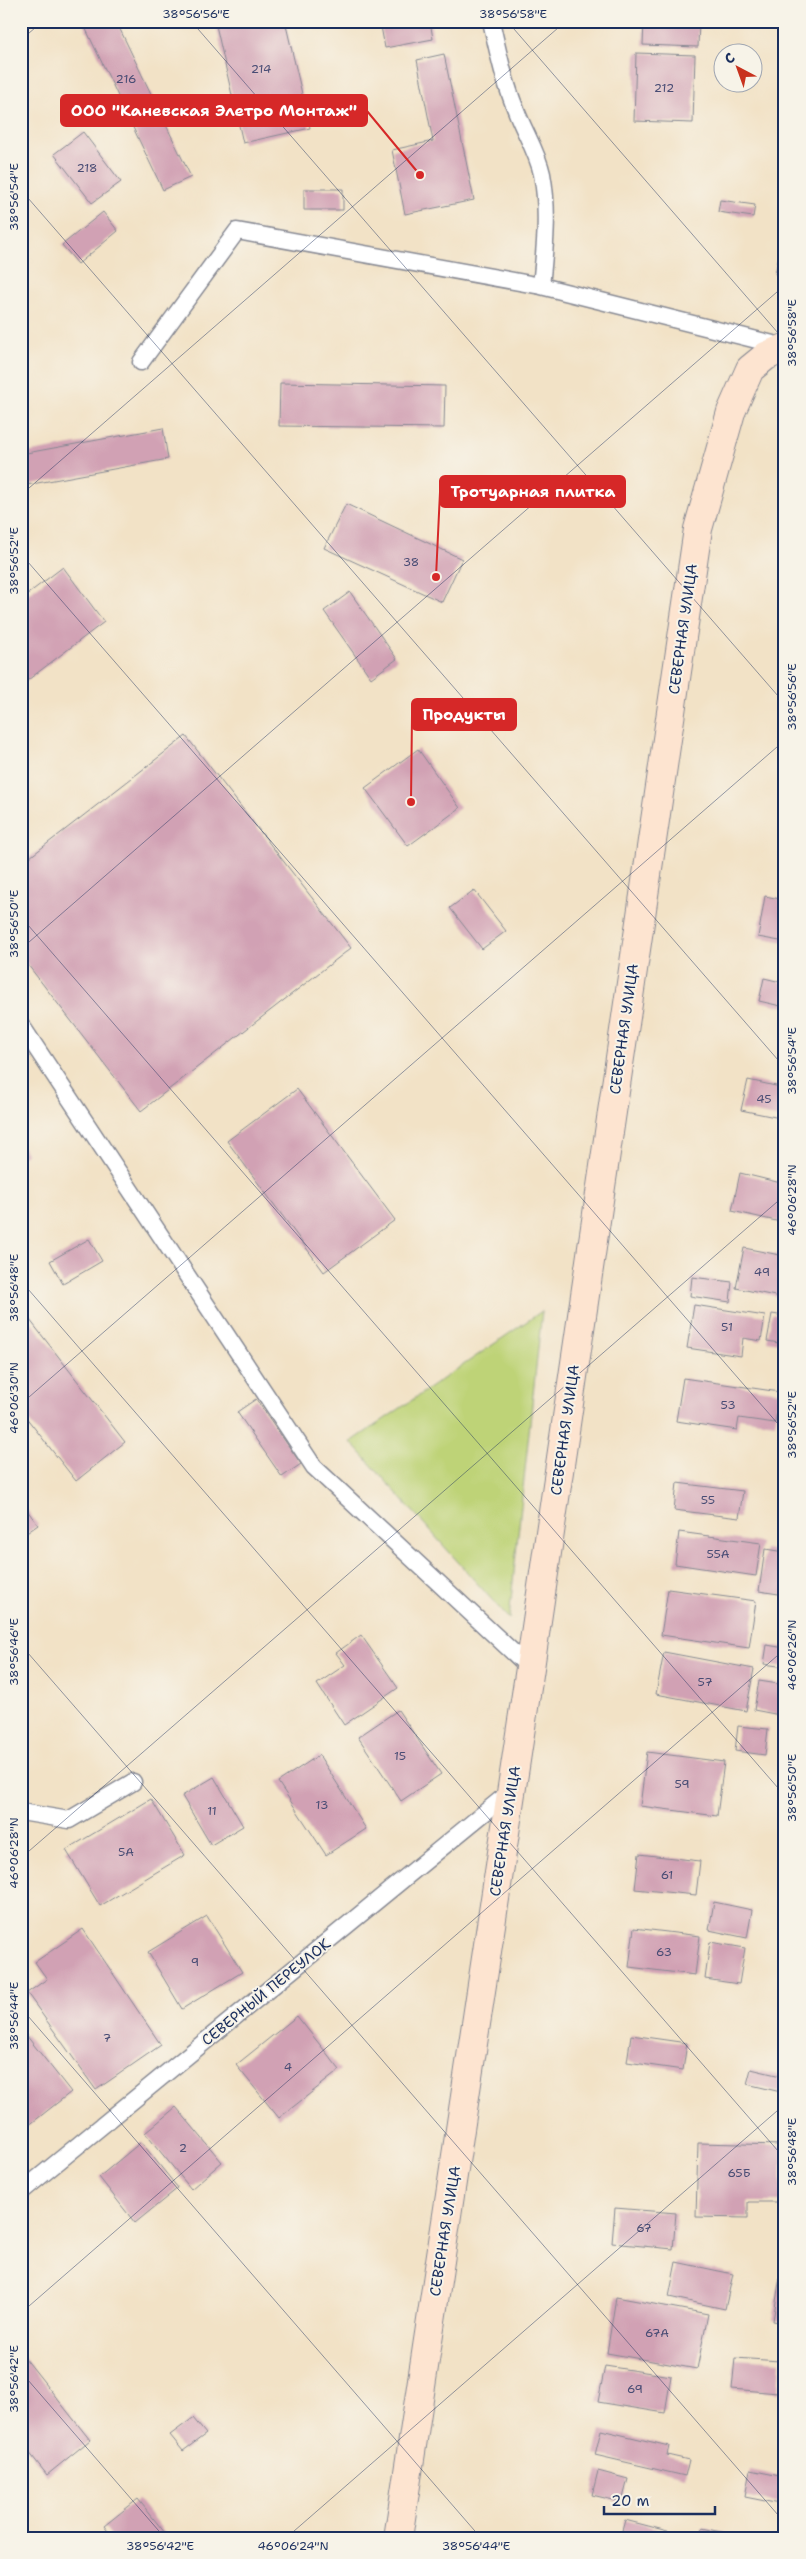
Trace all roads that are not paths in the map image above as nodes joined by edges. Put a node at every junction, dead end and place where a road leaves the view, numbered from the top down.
1 (491, 21) edge
2 (541, 286) junction
3 (785, 348) edge
4 (141, 362) dead end
5 (21, 1025) edge
6 (530, 1668) junction
7 (133, 1782) dead end
8 (511, 1791) junction
9 (21, 1812) edge
10 (21, 2192) edge
11 (398, 2538) edge

1 - 2 lane
2 - 3 lane
2 - 4 lane
3 - 6 street, СЕВЕРНАЯ УЛИЦА
5 - 6 lane
6 - 8 street, СЕВЕРНАЯ УЛИЦА
7 - 9 lane
8 - 10 lane, СЕВЕРНЫЙ ПЕРЕУЛОК
8 - 11 street, СЕВЕРНАЯ УЛИЦА

